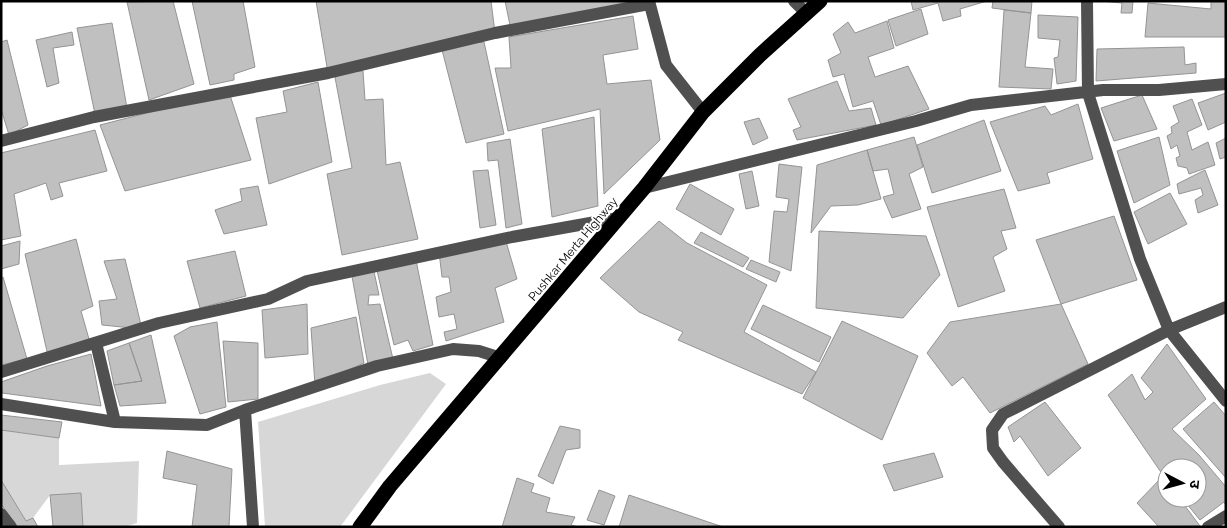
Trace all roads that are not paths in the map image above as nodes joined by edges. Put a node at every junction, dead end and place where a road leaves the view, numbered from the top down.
1 (794, 1) edge
2 (820, 1) edge
3 (1087, 1) edge
4 (649, 3) edge
5 (806, 13) junction
6 (1226, 84) edge
7 (1088, 93) junction
8 (703, 112) junction
9 (1, 141) edge
10 (644, 188) junction
11 (618, 218) junction
12 (1226, 307) edge
13 (1170, 330) junction
14 (96, 343) junction
15 (502, 358) junction
16 (1, 372) edge
17 (1226, 401) edge
18 (1, 404) edge
19 (244, 410) junction
20 (116, 422) junction
21 (1, 514) edge
22 (1226, 516) edge
23 (11, 527) edge
24 (252, 527) edge
25 (360, 527) edge
26 (1059, 527) edge
27 (1208, 527) edge

1 - 5 street
2 - 5 highway, Pushkar Merta Highway
3 - 7 street
4 - 8 street
4 - 9 street
5 - 8 highway, Pushkar Merta Highway
6 - 7 street
7 - 10 street
7 - 13 street
8 - 10 highway, Pushkar Merta Highway
10 - 11 highway, Pushkar Merta Highway
11 - 14 street
11 - 15 highway, Pushkar Merta Highway
12 - 13 street
13 - 17 street
13 - 26 street
14 - 16 street
14 - 20 street
15 - 19 street
15 - 25 highway, Pushkar Merta Highway
18 - 20 street
19 - 20 street
19 - 24 street
21 - 23 street
22 - 27 street

